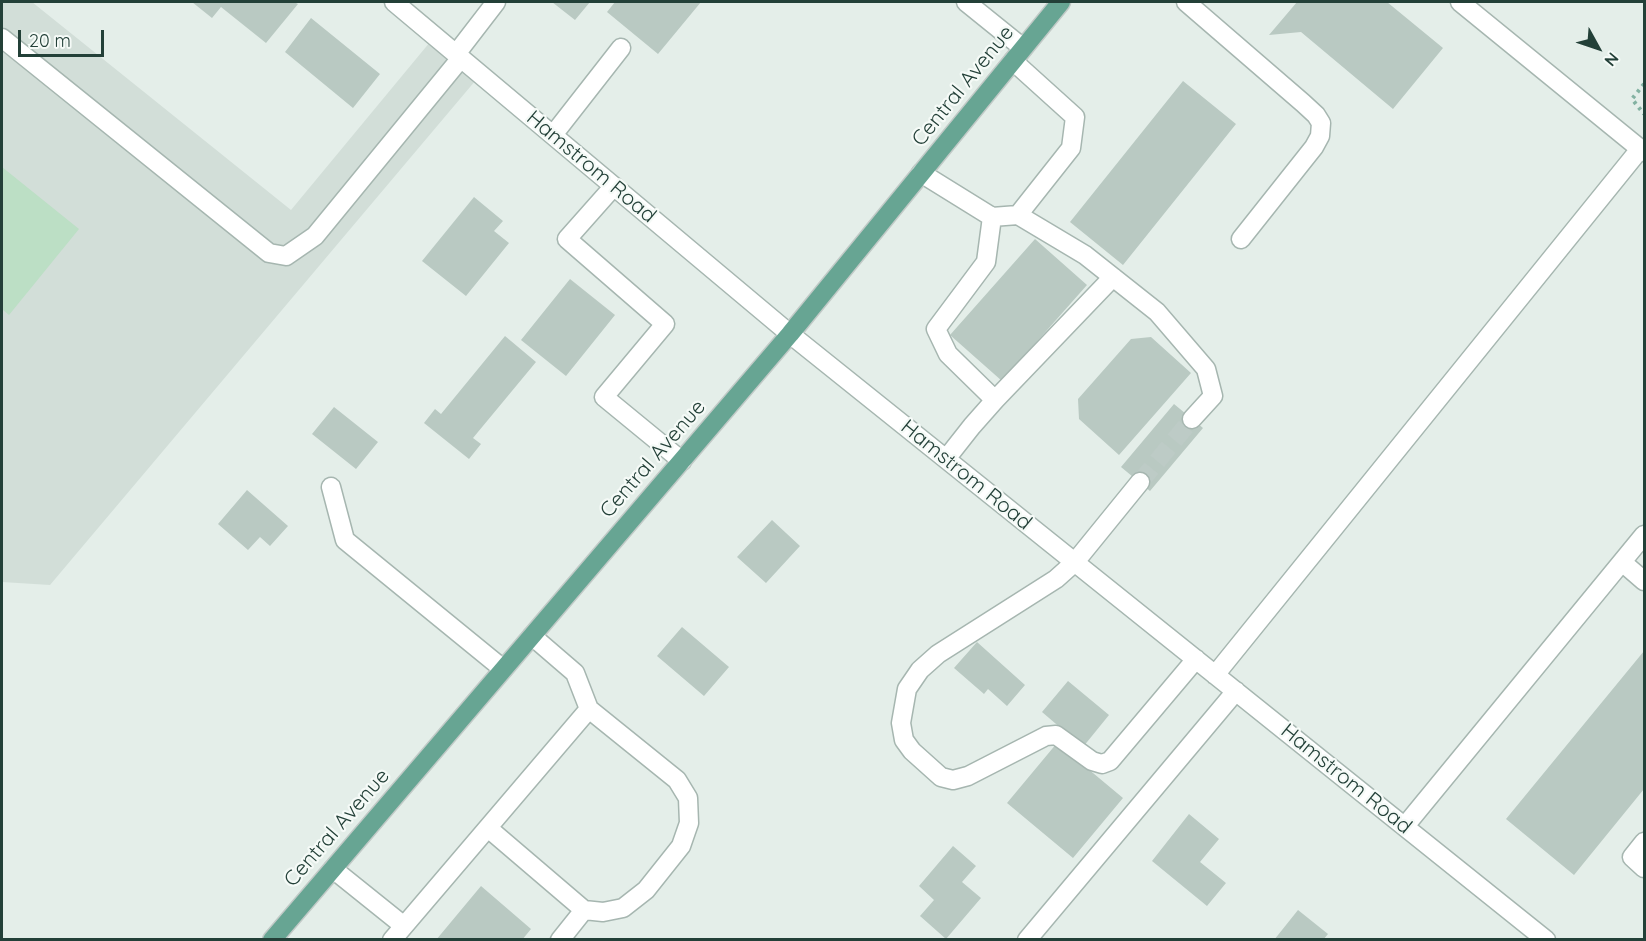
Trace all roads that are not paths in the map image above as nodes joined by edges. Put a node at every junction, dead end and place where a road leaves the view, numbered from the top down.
1 (394, 2) edge
2 (496, 2) edge
3 (966, 2) edge
4 (1061, 2) edge
5 (1186, 2) edge
6 (1460, 2) edge
7 (2, 38) edge
8 (621, 48) dead end
9 (1018, 55) junction
10 (459, 56) junction
11 (553, 135) junction
12 (1642, 150) edge
13 (921, 173) junction
14 (614, 186) junction
15 (1018, 215) junction
16 (992, 217) junction
17 (1241, 239) dead end
18 (1113, 277) junction
19 (790, 334) junction
20 (995, 400) junction
21 (1191, 419) tunnel mouth
22 (946, 459) junction
23 (682, 461) junction
24 (1140, 482) tunnel mouth
25 (331, 487) dead end
26 (1644, 535) edge
27 (1075, 562) junction
28 (1622, 562) junction
29 (1644, 580) edge
30 (532, 636) junction
31 (1196, 659) junction
32 (503, 669) junction
33 (1215, 675) junction
34 (1236, 691) junction
35 (589, 709) junction
36 (1405, 826) junction
37 (488, 828) junction
38 (1644, 842) edge
39 (1644, 868) edge
40 (333, 869) junction
41 (584, 910) junction
42 (398, 933) edge
43 (272, 939) edge
44 (560, 939) edge
45 (1027, 939) edge
46 (1546, 939) edge

1 - 10 street, Hamstrom Road
2 - 10 street
3 - 9 street
4 - 9 main road, Central Avenue
5 - 17 street
6 - 12 street
7 - 10 street
8 - 11 street
9 - 13 main road, Central Avenue
9 - 15 street
10 - 11 street, Hamstrom Road
11 - 14 street, Hamstrom Road
12 - 33 street
13 - 16 street
13 - 19 main road, Central Avenue
14 - 19 street, Hamstrom Road
14 - 23 street
15 - 16 street
15 - 18 street
16 - 20 street
18 - 20 street
18 - 21 street
19 - 22 street, Hamstrom Road
19 - 23 main road, Central Avenue
20 - 22 street
22 - 27 street, Hamstrom Road
23 - 30 main road, Central Avenue
24 - 27 street
25 - 32 street
26 - 28 street
27 - 31 street, Hamstrom Road
27 - 31 street
28 - 29 street
28 - 36 street
30 - 32 main road, Central Avenue
30 - 35 street
31 - 33 street, Hamstrom Road
32 - 40 main road, Central Avenue
33 - 34 street, Hamstrom Road
34 - 36 street, Hamstrom Road
34 - 45 street
35 - 37 street
35 - 41 street
36 - 46 street, Hamstrom Road
37 - 41 street
37 - 42 street
38 - 39 street
40 - 42 street
40 - 43 main road, Central Avenue
41 - 44 street

